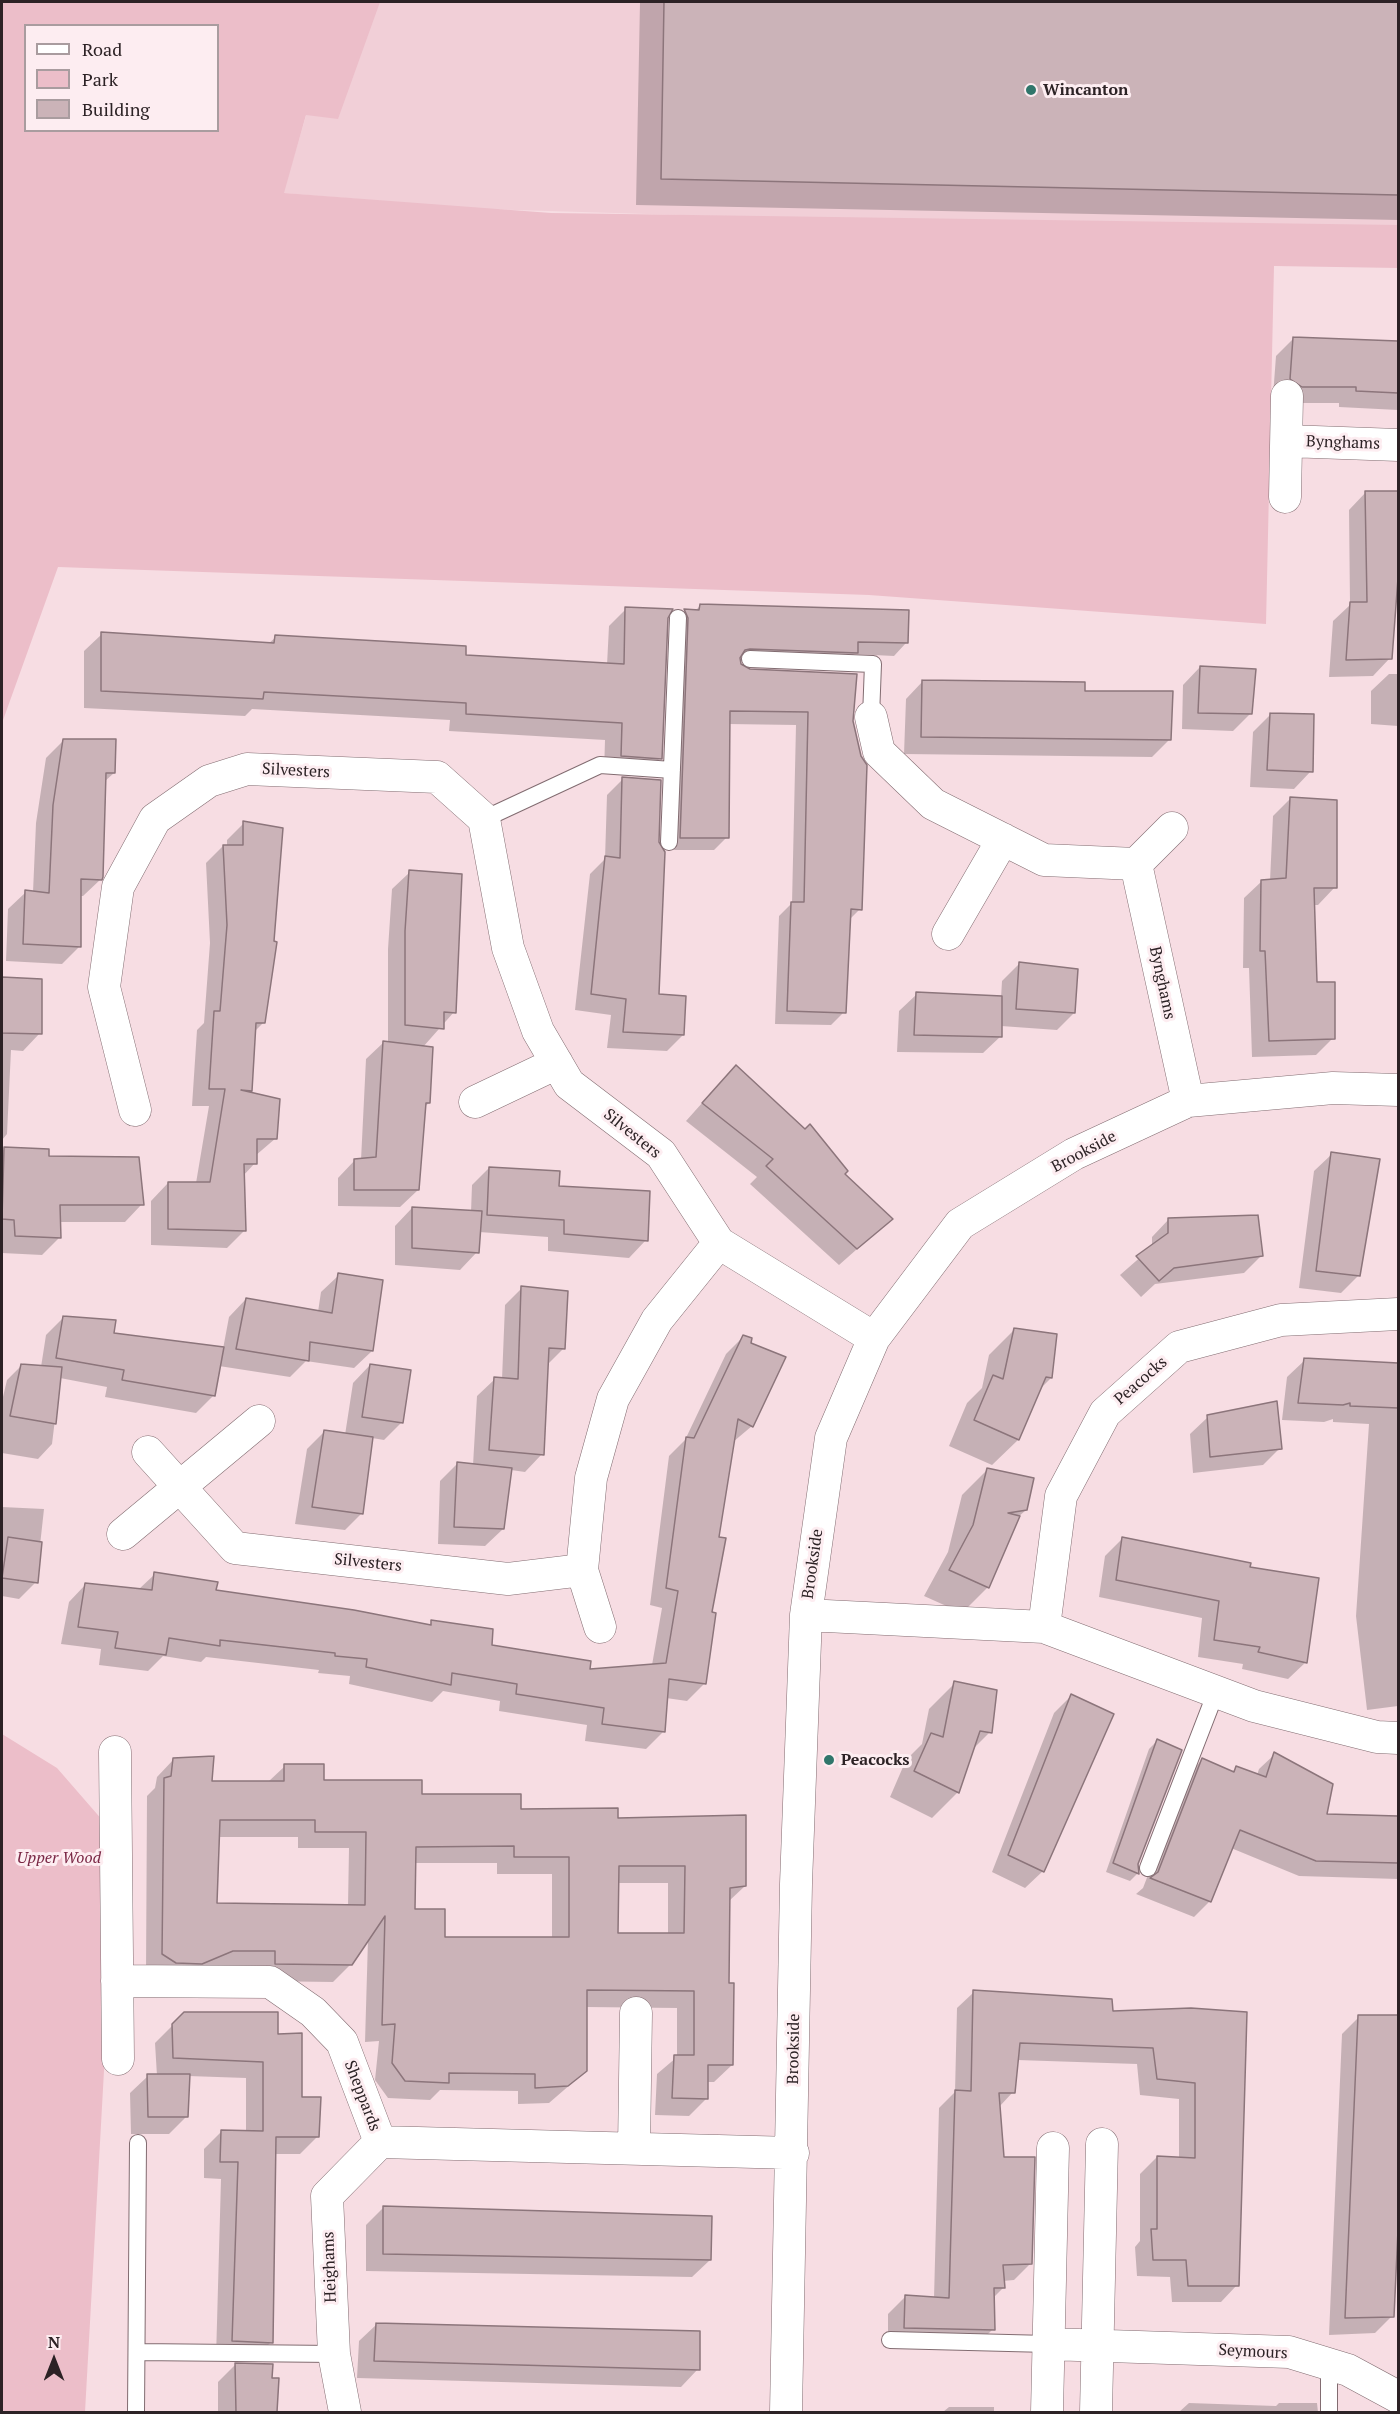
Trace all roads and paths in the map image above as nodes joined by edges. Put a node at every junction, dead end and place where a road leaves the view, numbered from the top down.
1 (1287, 396) dead end
2 (1287, 441) junction
3 (1398, 445) edge
4 (1286, 497) dead end
5 (678, 618) dead end
6 (750, 659) dead end
7 (871, 717) joint
8 (672, 770) junction
9 (484, 819) junction
10 (1173, 828) dead end
11 (1003, 839) junction
12 (669, 842) dead end
13 (1136, 864) junction
14 (948, 934) dead end
15 (557, 1063) junction
16 (1398, 1090) edge
17 (1188, 1101) junction
18 (475, 1102) dead end
19 (135, 1110) dead end
20 (719, 1243) junction
21 (1398, 1314) edge
22 (874, 1338) junction
23 (259, 1421) dead end
24 (148, 1452) dead end
25 (180, 1487) junction
26 (123, 1534) dead end
27 (582, 1570) junction
28 (806, 1615) junction
29 (600, 1627) dead end
30 (1044, 1627) junction
31 (1216, 1692) junction
32 (1398, 1738) edge
33 (115, 1752) dead end
34 (1148, 1868) dead end
35 (117, 1981) junction
36 (636, 2013) dead end
37 (118, 2059) dead end
38 (380, 2142) junction
39 (138, 2143) dead end
40 (1102, 2144) dead end
41 (634, 2148) junction
42 (1053, 2148) dead end
43 (793, 2153) junction
44 (890, 2340) dead end
45 (1048, 2344) junction
46 (1097, 2346) junction
47 (136, 2352) junction
48 (334, 2354) junction
49 (1329, 2362) junction
50 (1398, 2397) edge
51 (1398, 2405) edge
52 (136, 2412) edge
53 (345, 2412) edge
54 (786, 2412) edge
55 (1047, 2412) edge
56 (1096, 2412) edge
57 (1329, 2412) edge
58 (1392, 2412) edge

1 - 2 street, Bynghams
2 - 3 street, Bynghams
2 - 4 street, Bynghams
5 - 8 lane
6 - 7 lane
7 - 11 street
8 - 9 lane
8 - 12 lane
9 - 15 street, Silvesters
9 - 19 street, Silvesters
10 - 13 street
11 - 13 street
11 - 14 street
13 - 17 street, Bynghams
15 - 18 street
15 - 20 street, Silvesters
16 - 17 street, Brookside
17 - 22 street, Brookside
20 - 22 street, Silvesters
20 - 27 street
21 - 30 street, Peacocks
22 - 28 street, Brookside
23 - 25 street
24 - 25 street, Silvesters
25 - 26 street
25 - 27 street, Silvesters
27 - 29 street
28 - 30 street
28 - 43 street, Brookside
30 - 31 street
31 - 32 street
31 - 34 lane
33 - 35 street
35 - 37 street
35 - 38 street, Sheppards
36 - 41 street
38 - 41 street, Sheppards
38 - 48 street, Heighams
39 - 47 lane
40 - 46 street
41 - 43 street, Sheppards
42 - 45 street
43 - 54 street, Brookside
44 - 45 lane
45 - 46 street, Seymours
45 - 55 street
46 - 49 street, Seymours
46 - 56 street
47 - 48 lane
47 - 52 lane
48 - 53 street, Heighams
49 - 50 street, Seymours
49 - 57 lane
51 - 58 lane

